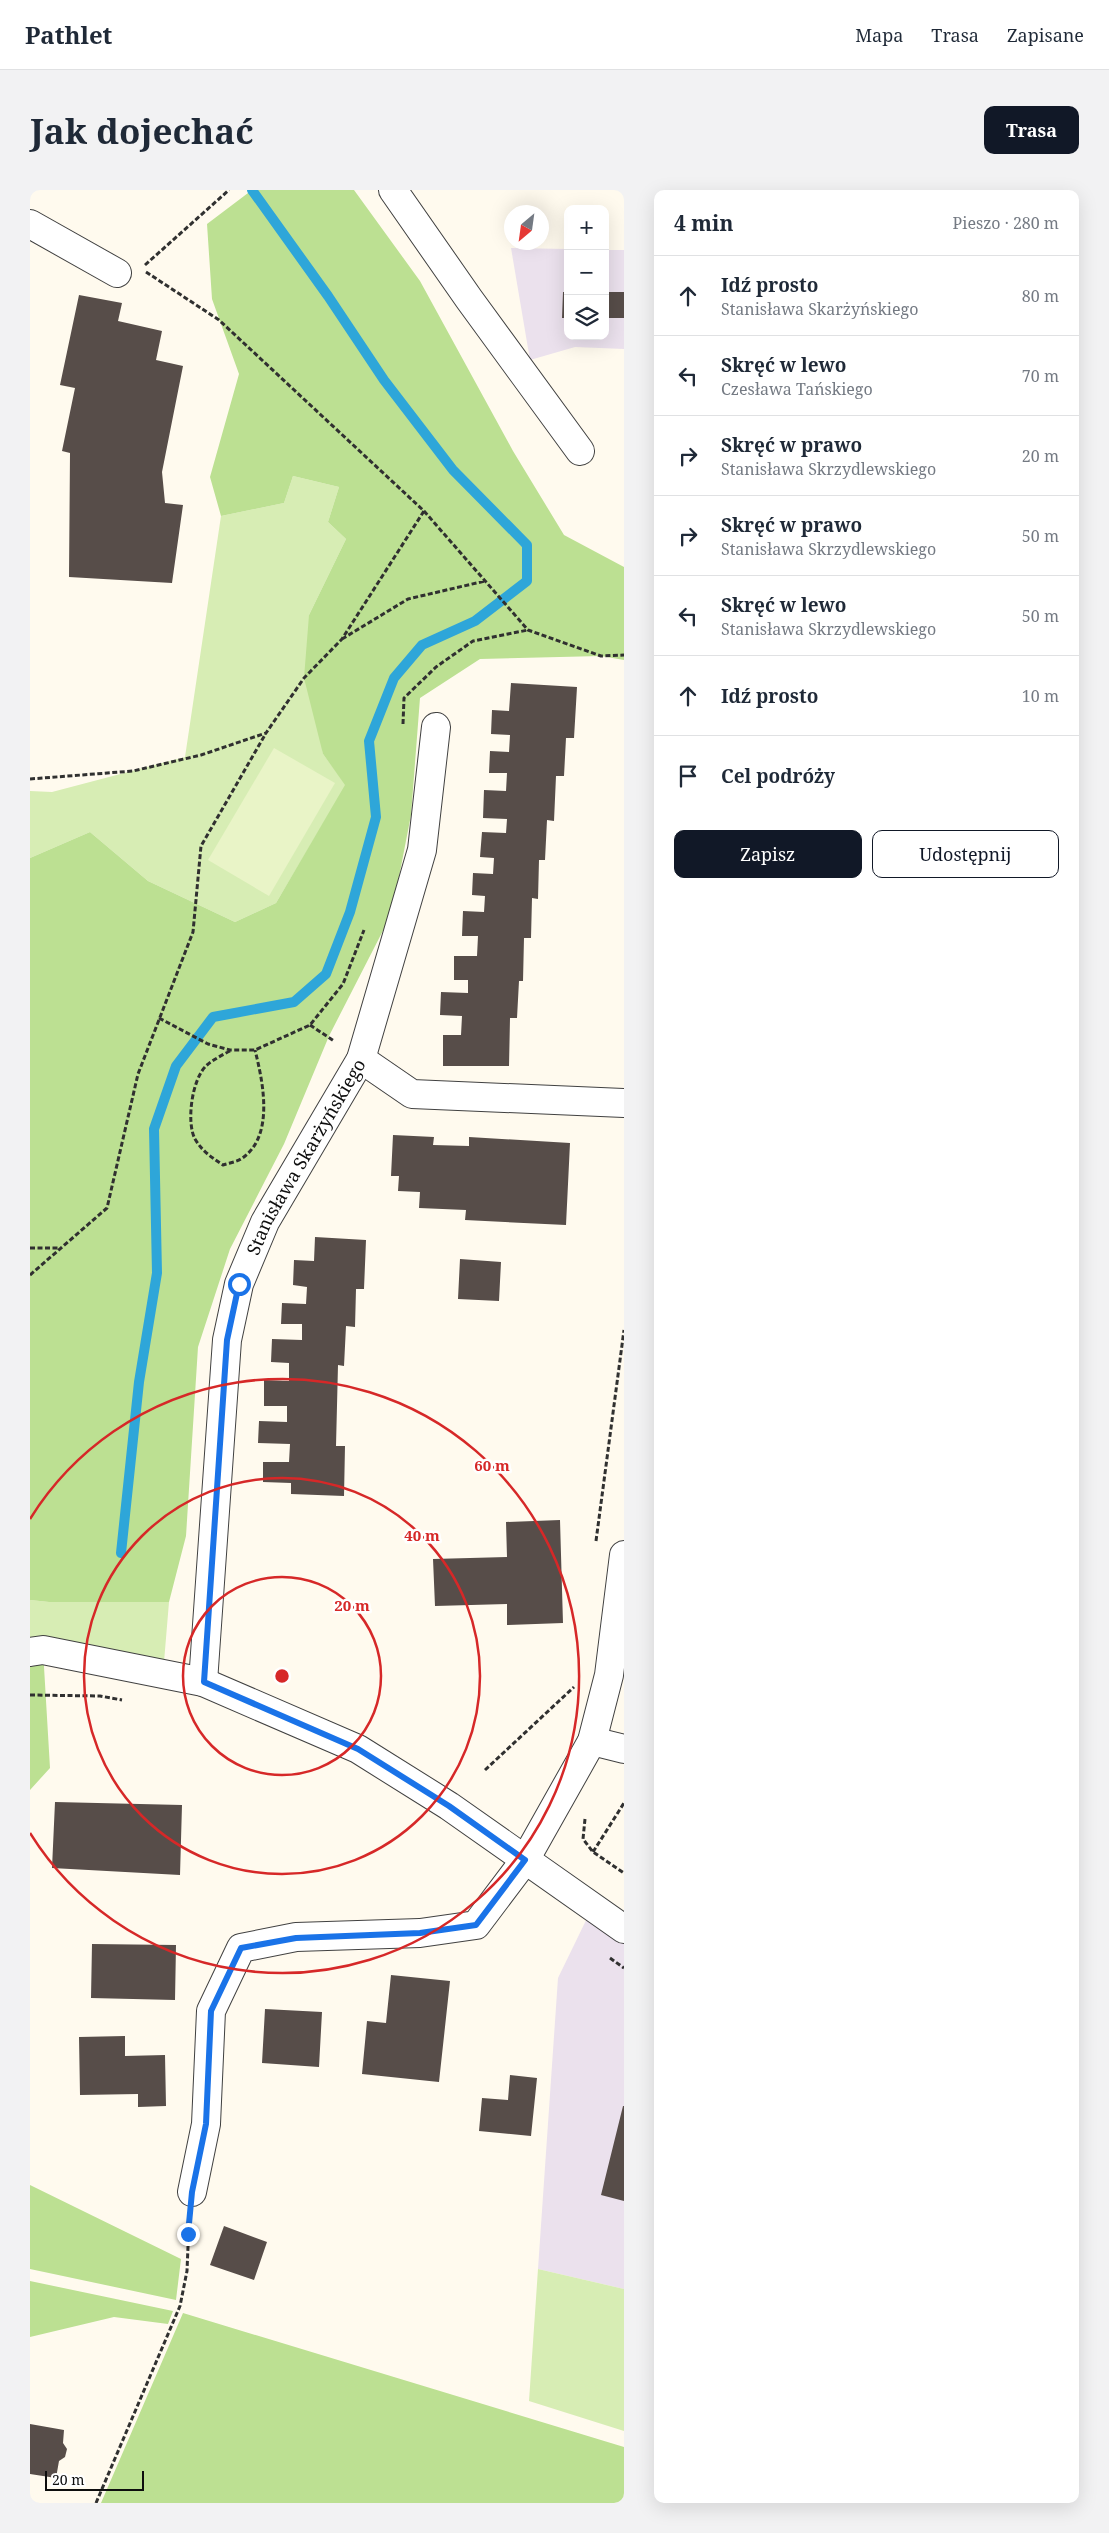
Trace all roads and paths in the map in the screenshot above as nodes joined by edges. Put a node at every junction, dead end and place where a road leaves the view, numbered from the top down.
1 (229, 190) edge
2 (393, 190) edge
3 (30, 224) edge
4 (117, 272) dead end
5 (580, 450) dead end
6 (424, 511) junction
7 (486, 582) junction
8 (342, 639) junction
9 (624, 655) edge
10 (436, 727) dead end
11 (266, 734) junction
12 (30, 779) edge
13 (159, 1018) junction
14 (310, 1025) dead end
15 (230, 1050) junction
16 (255, 1050) junction
17 (361, 1059) junction
18 (624, 1103) edge
19 (30, 1248) edge
20 (62, 1248) junction
21 (30, 1275) edge
22 (624, 1330) edge
23 (595, 1546) dead end
24 (624, 1555) edge
25 (30, 1652) edge
26 (616, 1675) edge
27 (204, 1682) junction
28 (577, 1683) dead end
29 (30, 1695) edge
30 (127, 1701) dead end
31 (592, 1741) junction
32 (624, 1749) edge
33 (485, 1770) dead end
34 (624, 1803) edge
35 (586, 1815) dead end
36 (593, 1852) junction
37 (525, 1860) junction
38 (624, 1873) edge
39 (624, 1929) edge
40 (606, 1955) dead end
41 (624, 1968) edge
42 (192, 2192) joint
43 (96, 2503) edge

1 - 6 path
2 - 5 street
3 - 4 street
6 - 7 path
6 - 8 path
7 - 8 path
7 - 9 path
8 - 11 path
10 - 17 street, Stanisława Skarżyńskiego
11 - 12 path
11 - 13 path
13 - 15 path
13 - 20 path
14 - 16 path
15 - 16 path
15 - 16 path
17 - 18 street
17 - 27 street, Stanisława Skarżyńskiego
19 - 20 path
20 - 21 path
22 - 23 path
24 - 26 street
25 - 27 street
26 - 31 street
27 - 37 street
28 - 33 path
29 - 30 path
31 - 32 street
31 - 37 street
34 - 36 path
35 - 36 path
36 - 38 path
37 - 39 street
37 - 42 street
40 - 41 path
42 - 43 path

